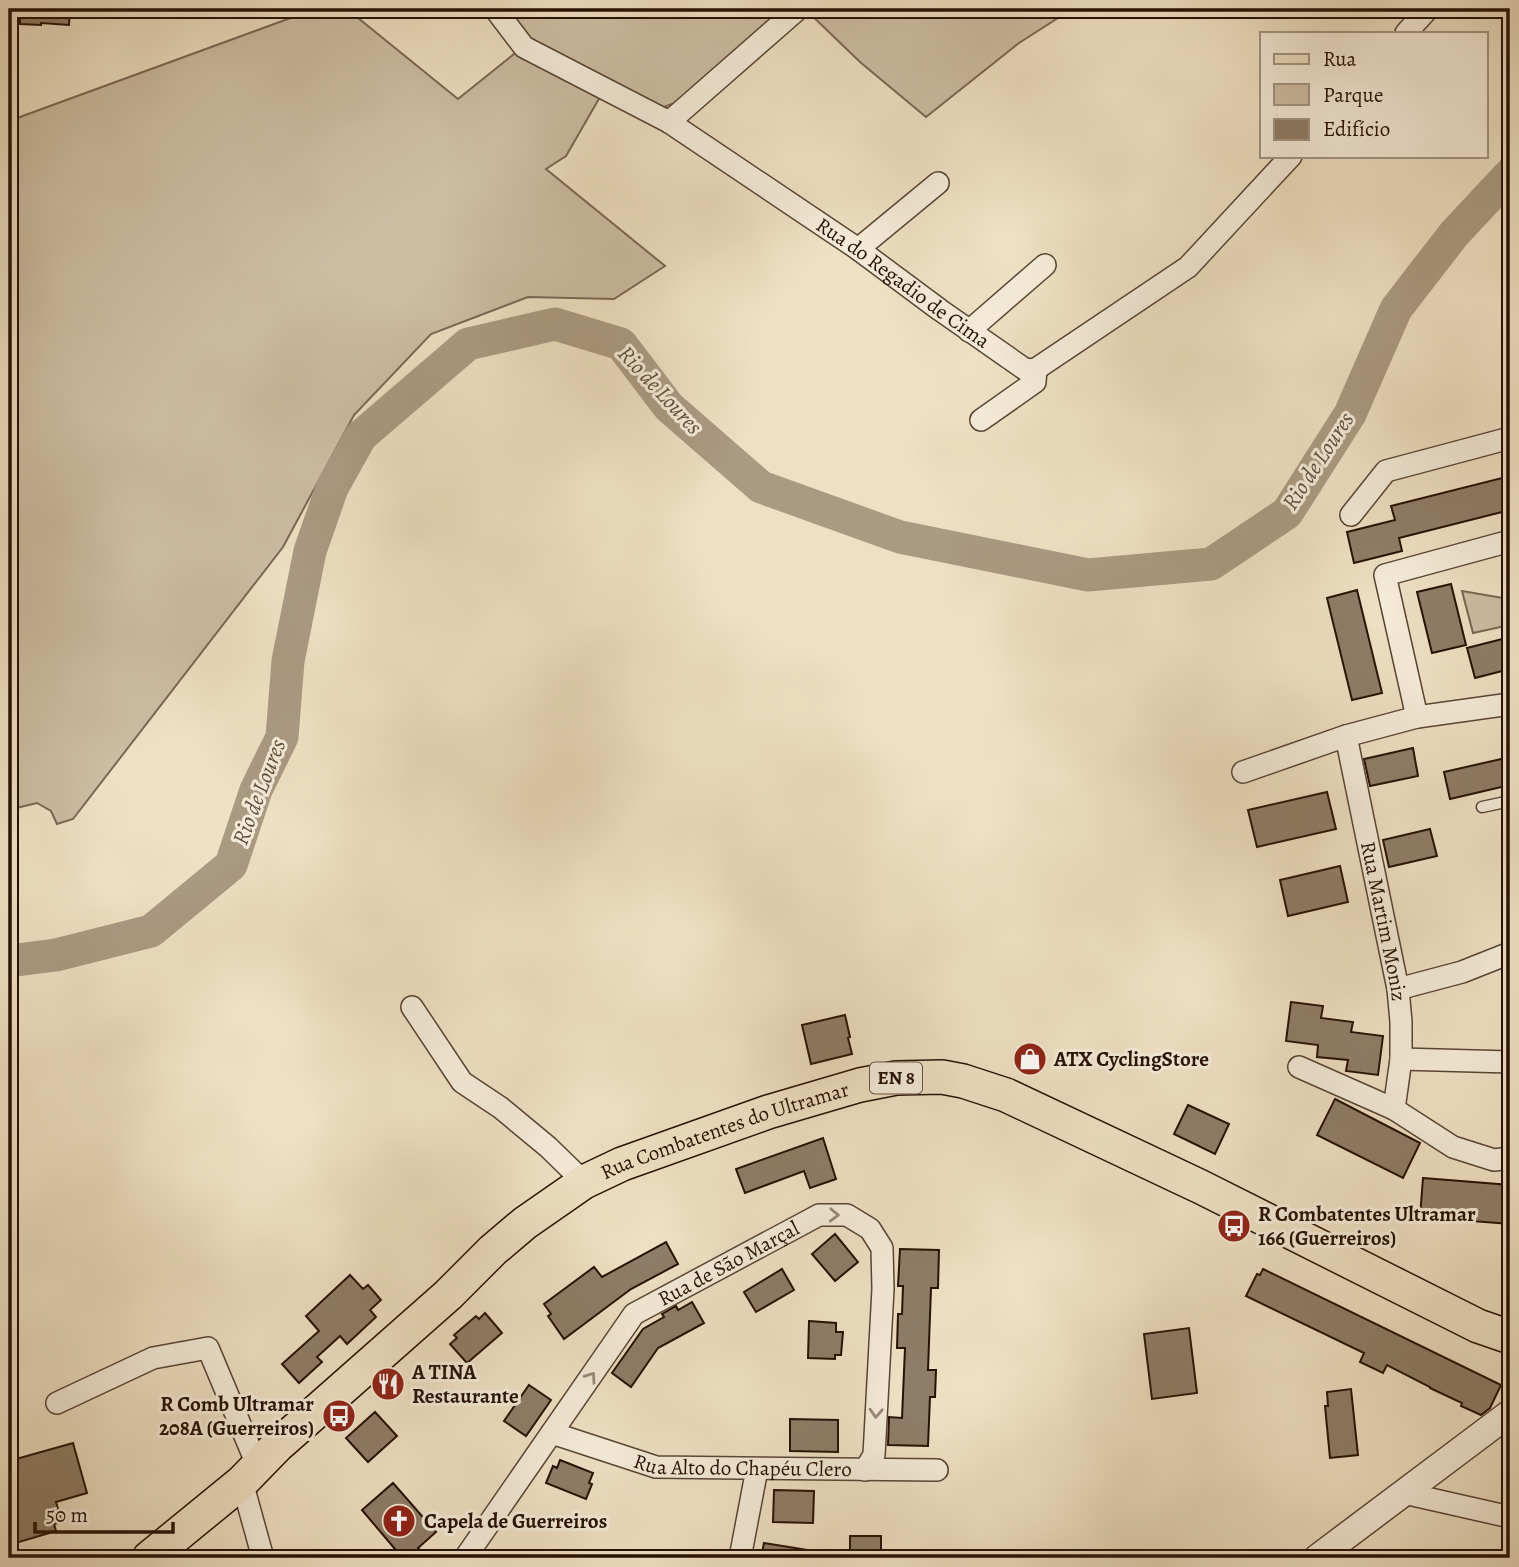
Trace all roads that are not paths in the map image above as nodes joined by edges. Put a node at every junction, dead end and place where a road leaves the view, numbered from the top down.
1 (495, 9) edge
2 (798, 9) edge
3 (1429, 9) edge
4 (1407, 32) edge
5 (669, 122) junction
6 (1289, 158) edge
7 (938, 183) dead end
8 (858, 249) junction
9 (1045, 265) dead end
10 (969, 331) junction
11 (1036, 369) junction
12 (981, 420) dead end
13 (1510, 438) edge
14 (1351, 515) dead end
15 (1510, 541) edge
16 (1510, 704) edge
17 (1417, 717) junction
18 (1346, 736) junction
19 (1243, 772) dead end
20 (1510, 801) edge
21 (1482, 807) dead end
22 (1510, 953) edge
23 (1398, 989) junction
24 (412, 1007) dead end
25 (1401, 1059) junction
26 (1510, 1062) edge
27 (1299, 1068) dead end
28 (1394, 1108) junction
29 (1510, 1158) edge
30 (584, 1182) junction
31 (1510, 1337) edge
32 (58, 1403) dead end
33 (1510, 1413) edge
34 (552, 1433) junction
35 (757, 1469) junction
36 (865, 1470) junction
37 (937, 1470) dead end
38 (250, 1474) junction
39 (1404, 1493) junction
40 (1510, 1517) edge
41 (149, 1558) edge
42 (263, 1558) edge
43 (465, 1558) edge
44 (740, 1558) edge
45 (1318, 1558) edge

1 - 5 street, Rua do Regadio de Cima
2 - 5 street
3 - 4 street
5 - 8 street, Rua do Regadio de Cima
6 - 11 street
7 - 8 street
8 - 10 street, Rua do Regadio de Cima
9 - 10 street
10 - 11 street, Rua do Regadio de Cima
11 - 12 street
13 - 14 street
15 - 17 street
16 - 17 street
17 - 18 street
18 - 19 street
18 - 23 street, Rua Martim Moniz
20 - 21 lane
22 - 23 street
23 - 25 street, Rua Martim Moniz
24 - 30 street
25 - 26 street
25 - 28 street, Rua Martim Moniz
27 - 28 street
28 - 29 street
30 - 31 main road, Rua Combatentes do Ultramar / EN 8
30 - 38 main road, Rua Combatentes do Ultramar / EN 8
32 - 38 street
33 - 39 street
34 - 35 street, Rua Alto do Chapéu Clero
34 -> 36 street, Rua de São Marçal
34 - 43 street, Rua de São Marçal
35 - 36 street, Rua Alto do Chapéu Clero
35 - 44 street
36 - 37 street, Rua Alto do Chapéu Clero
38 - 41 main road, Rua Combatentes do Ultramar / EN 8
38 - 42 street
39 - 40 street
39 - 45 street

